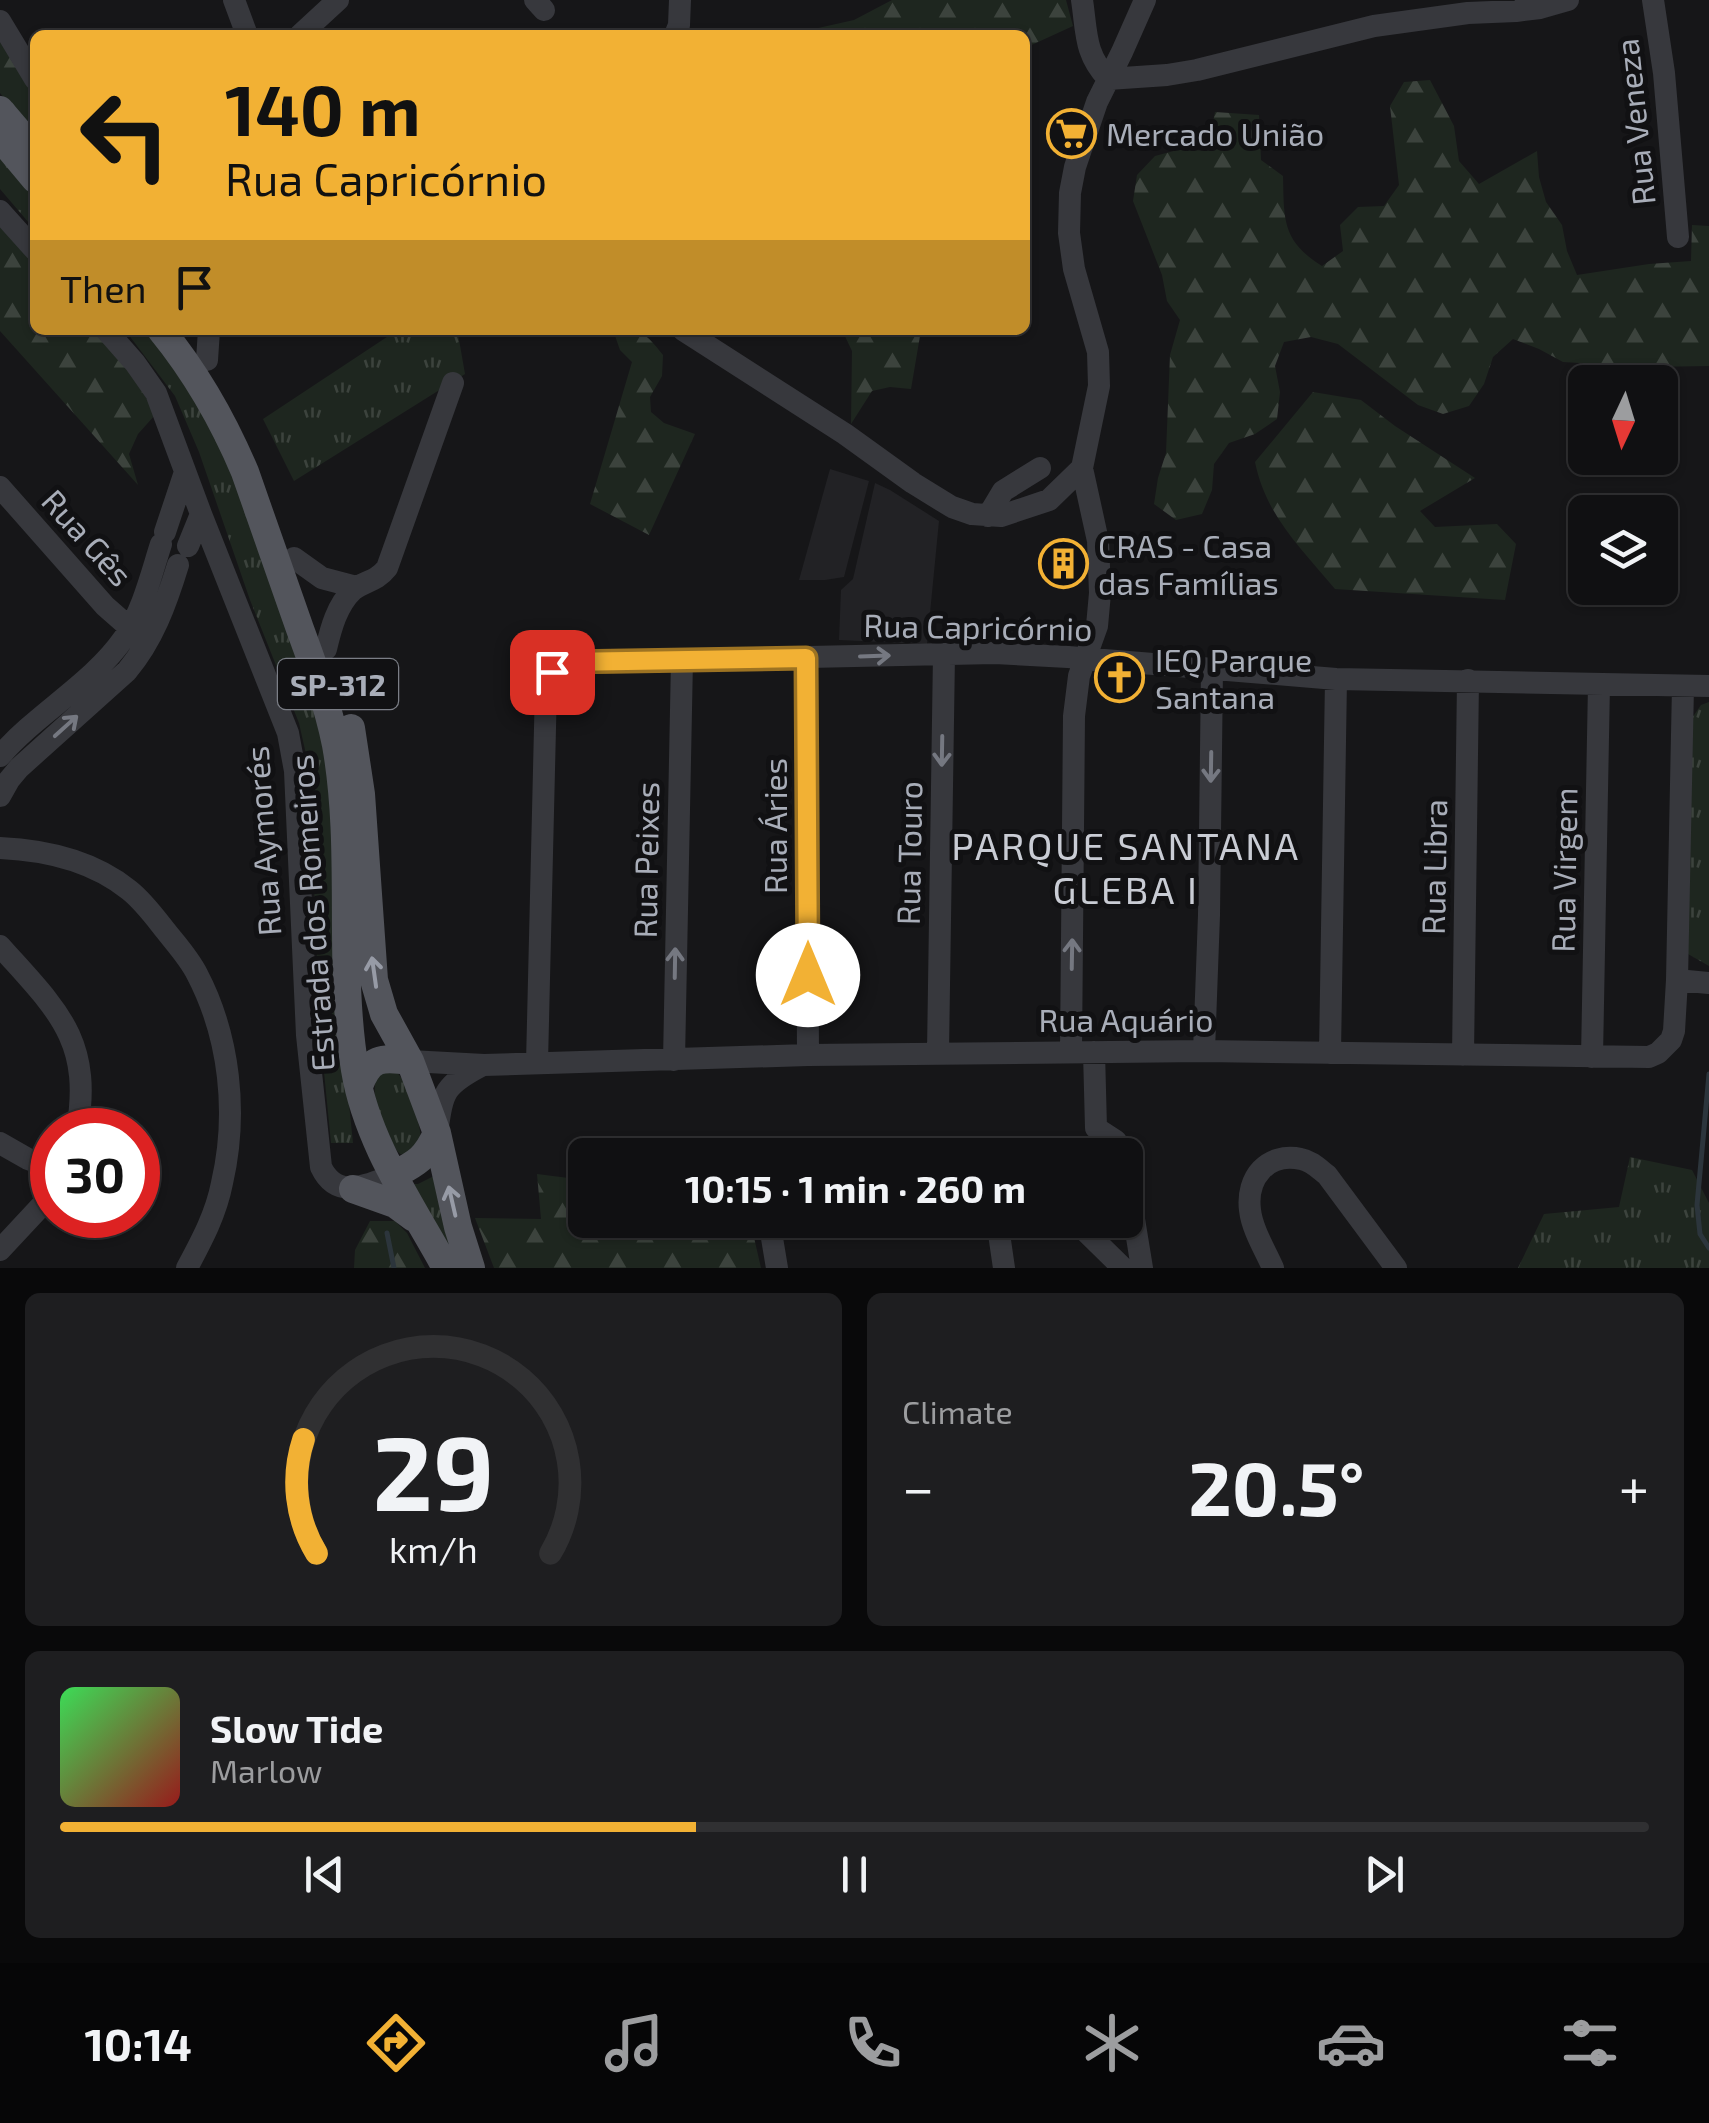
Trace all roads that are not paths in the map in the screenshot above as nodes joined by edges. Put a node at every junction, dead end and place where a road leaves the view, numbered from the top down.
1 (234, 0) edge
2 (338, 0) edge
3 (681, 0) edge
4 (1082, 0) edge
5 (1145, 0) edge
6 (1568, 0) edge
7 (1653, 0) edge
8 (1466, 6) edge
9 (0, 20) edge
10 (245, 30) edge
11 (305, 30) edge
12 (677, 30) edge
13 (30, 71) edge
14 (1108, 79) junction
15 (0, 110) edge
16 (0, 137) edge
17 (30, 146) edge
18 (30, 173) edge
19 (0, 210) edge
20 (1678, 238) dead end
21 (30, 244) edge
22 (110, 335) edge
23 (165, 335) edge
24 (188, 335) edge
25 (209, 335) edge
26 (691, 335) edge
27 (208, 360) junction
28 (453, 383) dead end
29 (1040, 468) dead end
30 (1082, 468) junction
31 (185, 472) junction
32 (0, 487) edge
33 (1049, 500) junction
34 (1093, 513) junction
35 (200, 514) junction
36 (988, 516) junction
37 (294, 558) junction
38 (356, 588) junction
39 (130, 628) junction
40 (326, 648) junction
41 (944, 654) junction
42 (806, 658) junction
43 (1085, 658) junction
44 (682, 660) junction
45 (1212, 669) junction
46 (1336, 678) junction
47 (1468, 680) junction
48 (1599, 684) junction
49 (1683, 686) junction
50 (1709, 686) edge
51 (5, 739) edge
52 (0, 796) edge
53 (0, 848) edge
54 (0, 946) edge
55 (1678, 980) junction
56 (1709, 982) edge
57 (1204, 1051) junction
58 (938, 1052) junction
59 (1082, 1052) junction
60 (1330, 1053) junction
61 (808, 1055) junction
62 (1463, 1055) junction
63 (1592, 1057) junction
64 (674, 1060) junction
65 (410, 1062) junction
66 (537, 1063) junction
67 (484, 1065) junction
68 (359, 1086) junction
69 (80, 1108) edge
70 (437, 1132) junction
71 (1111, 1138) edge
72 (374, 1140) junction
73 (0, 1143) edge
74 (30, 1160) edge
75 (394, 1175) junction
76 (353, 1189) junction
77 (30, 1218) edge
78 (420, 1222) junction
79 (772, 1238) edge
80 (999, 1238) edge
81 (1092, 1238) edge
82 (1137, 1238) edge
83 (0, 1250) edge
84 (187, 1268) edge
85 (446, 1268) edge
86 (470, 1268) edge
87 (777, 1268) edge
88 (1004, 1268) edge
89 (1123, 1268) edge
90 (1142, 1268) edge
91 (1272, 1268) edge
92 (1396, 1268) edge

1 - 10 street
2 - 11 street
3 - 12 street
4 - 14 street
5 - 14 street
6 - 8 street
7 - 20 street, Rua Veneza
8 - 14 street
9 - 13 street
14 - 30 street
15 - 17 main road
16 - 18 main road
19 - 21 street
22 - 31 street, Rua Aymorés
23 - 68 main road, Estrada dos Romeiros / SP-312
24 - 27 main road, Estrada dos Romeiros / SP-312
25 - 27 street
26 - 36 street
27 - 37 main road, Estrada dos Romeiros / SP-312
28 - 38 street
29 - 36 street
30 - 33 street
30 - 34 street
31 - 35 street, Rua Aymorés
31 - 39 street
32 - 39 street, Rua Gês
33 - 34 street
33 - 36 street
34 - 43 street
52 -> 35 street
35 - 76 street, Rua Aymorés
37 - 38 street
37 - 40 main road, Estrada dos Romeiros / SP-312
38 - 40 street
39 - 51 street
65 -> 40 main road, Estrada dos Romeiros / SP-312
42 -> 41 street, Rua Capricórnio
41 - 43 street, Rua Capricórnio
41 -> 58 street, Rua Touro
42 - 44 street, Rua Capricórnio
42 - 61 street, Rua Áries
43 - 45 street, Rua Capricórnio
59 -> 43 street
64 -> 44 street, Rua Peixes
44 - 66 street, Rua Capricórnio
45 - 46 street, Rua Capricórnio
45 -> 57 street
46 - 47 street, Rua Capricórnio
46 - 60 street
47 - 48 street, Rua Capricórnio
47 - 62 street, Rua Libra
48 - 49 street, Rua Capricórnio
48 - 63 street, Rua Virgem
49 - 50 street, Rua Capricórnio
49 - 55 street
53 - 84 street
54 - 69 street
55 - 56 street
55 - 63 street, Rua Aquário
57 - 59 street, Rua Aquário
57 - 60 street, Rua Aquário
58 - 59 street, Rua Aquário
58 - 61 street, Rua Aquário
59 - 71 street
60 - 62 street, Rua Aquário
61 - 64 street, Rua Aquário
62 - 63 street, Rua Aquário
64 - 66 street, Rua Aquário
65 - 67 street, Rua Aquário
65 - 68 main road
65 - 70 main road, Estrada dos Romeiros / SP-312
66 - 67 street, Rua Aquário
67 - 70 street
68 - 72 main road, Estrada dos Romeiros / SP-312
70 - 75 main road
86 -> 70 main road, Estrada dos Romeiros / SP-312
72 - 75 main road, Estrada dos Romeiros / SP-312
72 - 76 street
73 - 74 street
75 - 76 street
75 - 78 main road, Estrada dos Romeiros / SP-312
76 - 78 main road
77 - 83 street
78 - 85 main road, Estrada dos Romeiros / SP-312
79 - 87 street
80 - 88 street
81 - 89 street
82 - 90 street
91 - 92 street

